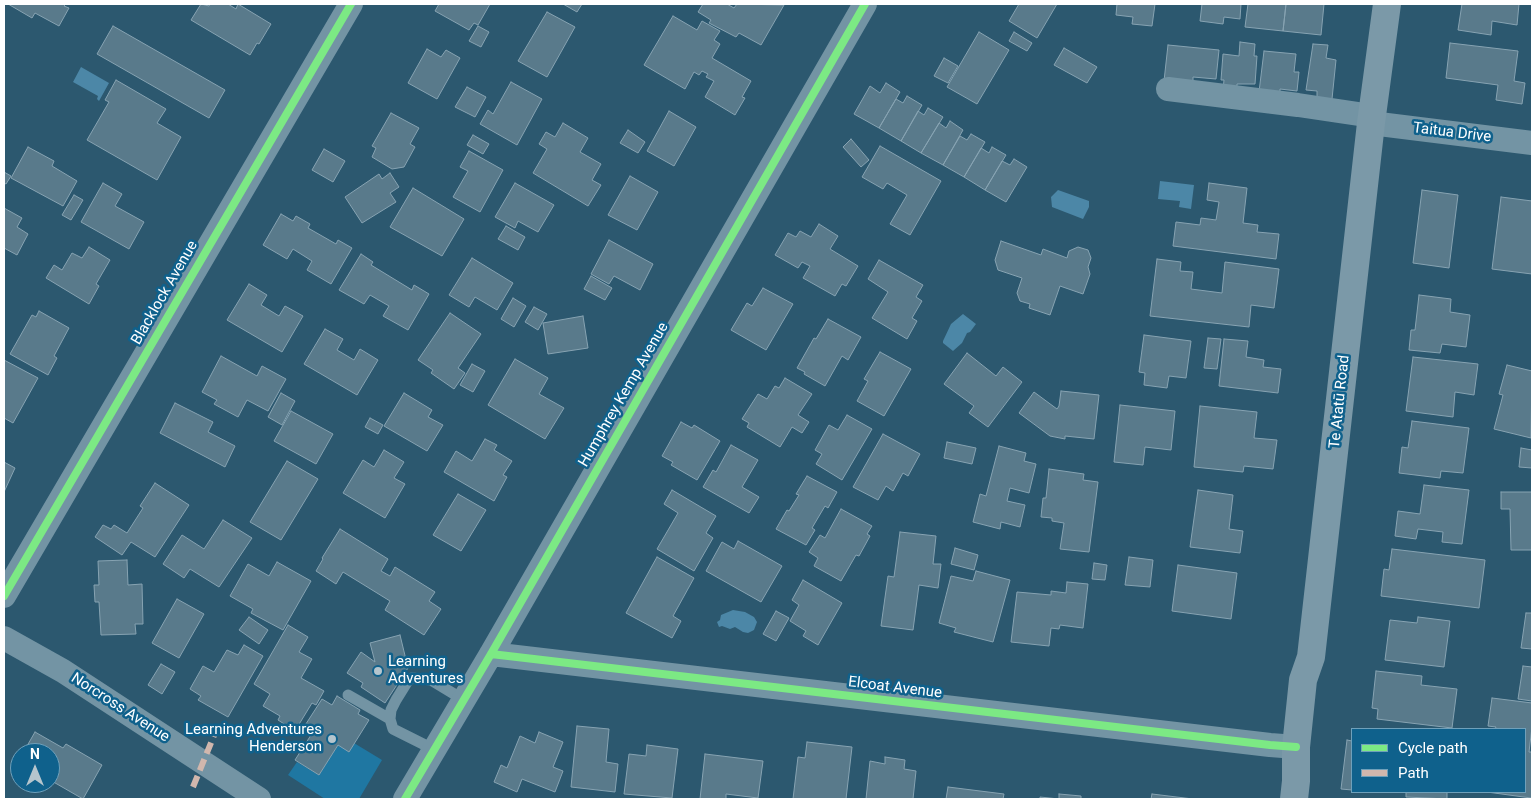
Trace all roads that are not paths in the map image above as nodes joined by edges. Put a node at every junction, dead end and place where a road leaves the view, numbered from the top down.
1 (351, 4) edge
2 (865, 4) edge
3 (1387, 4) edge
4 (1168, 89) dead end
5 (1372, 120) junction
6 (1532, 143) edge
7 (4, 596) edge
8 (4, 638) edge
9 (491, 654) junction
10 (348, 695) dead end
11 (464, 700) junction
12 (390, 719) junction
13 (1296, 747) junction
14 (435, 750) junction
15 (259, 799) edge
16 (406, 799) edge
17 (1294, 799) edge

1 - 7 street, Blacklock Avenue
2 - 9 street, Humphrey Kemp Avenue
3 - 5 main road, Te Atatū Road
4 - 5 street, Taitua Drive
5 - 6 street, Taitua Drive
5 - 13 main road, Te Atatū Road
8 - 15 street, Norcross Avenue
9 - 11 street, Humphrey Kemp Avenue
9 - 13 street, Elcoat Avenue
10 - 12 lane
11 - 12 lane
11 - 14 street, Humphrey Kemp Avenue
12 - 14 lane
13 - 17 main road, Te Atatū Road
14 - 16 street, Humphrey Kemp Avenue

